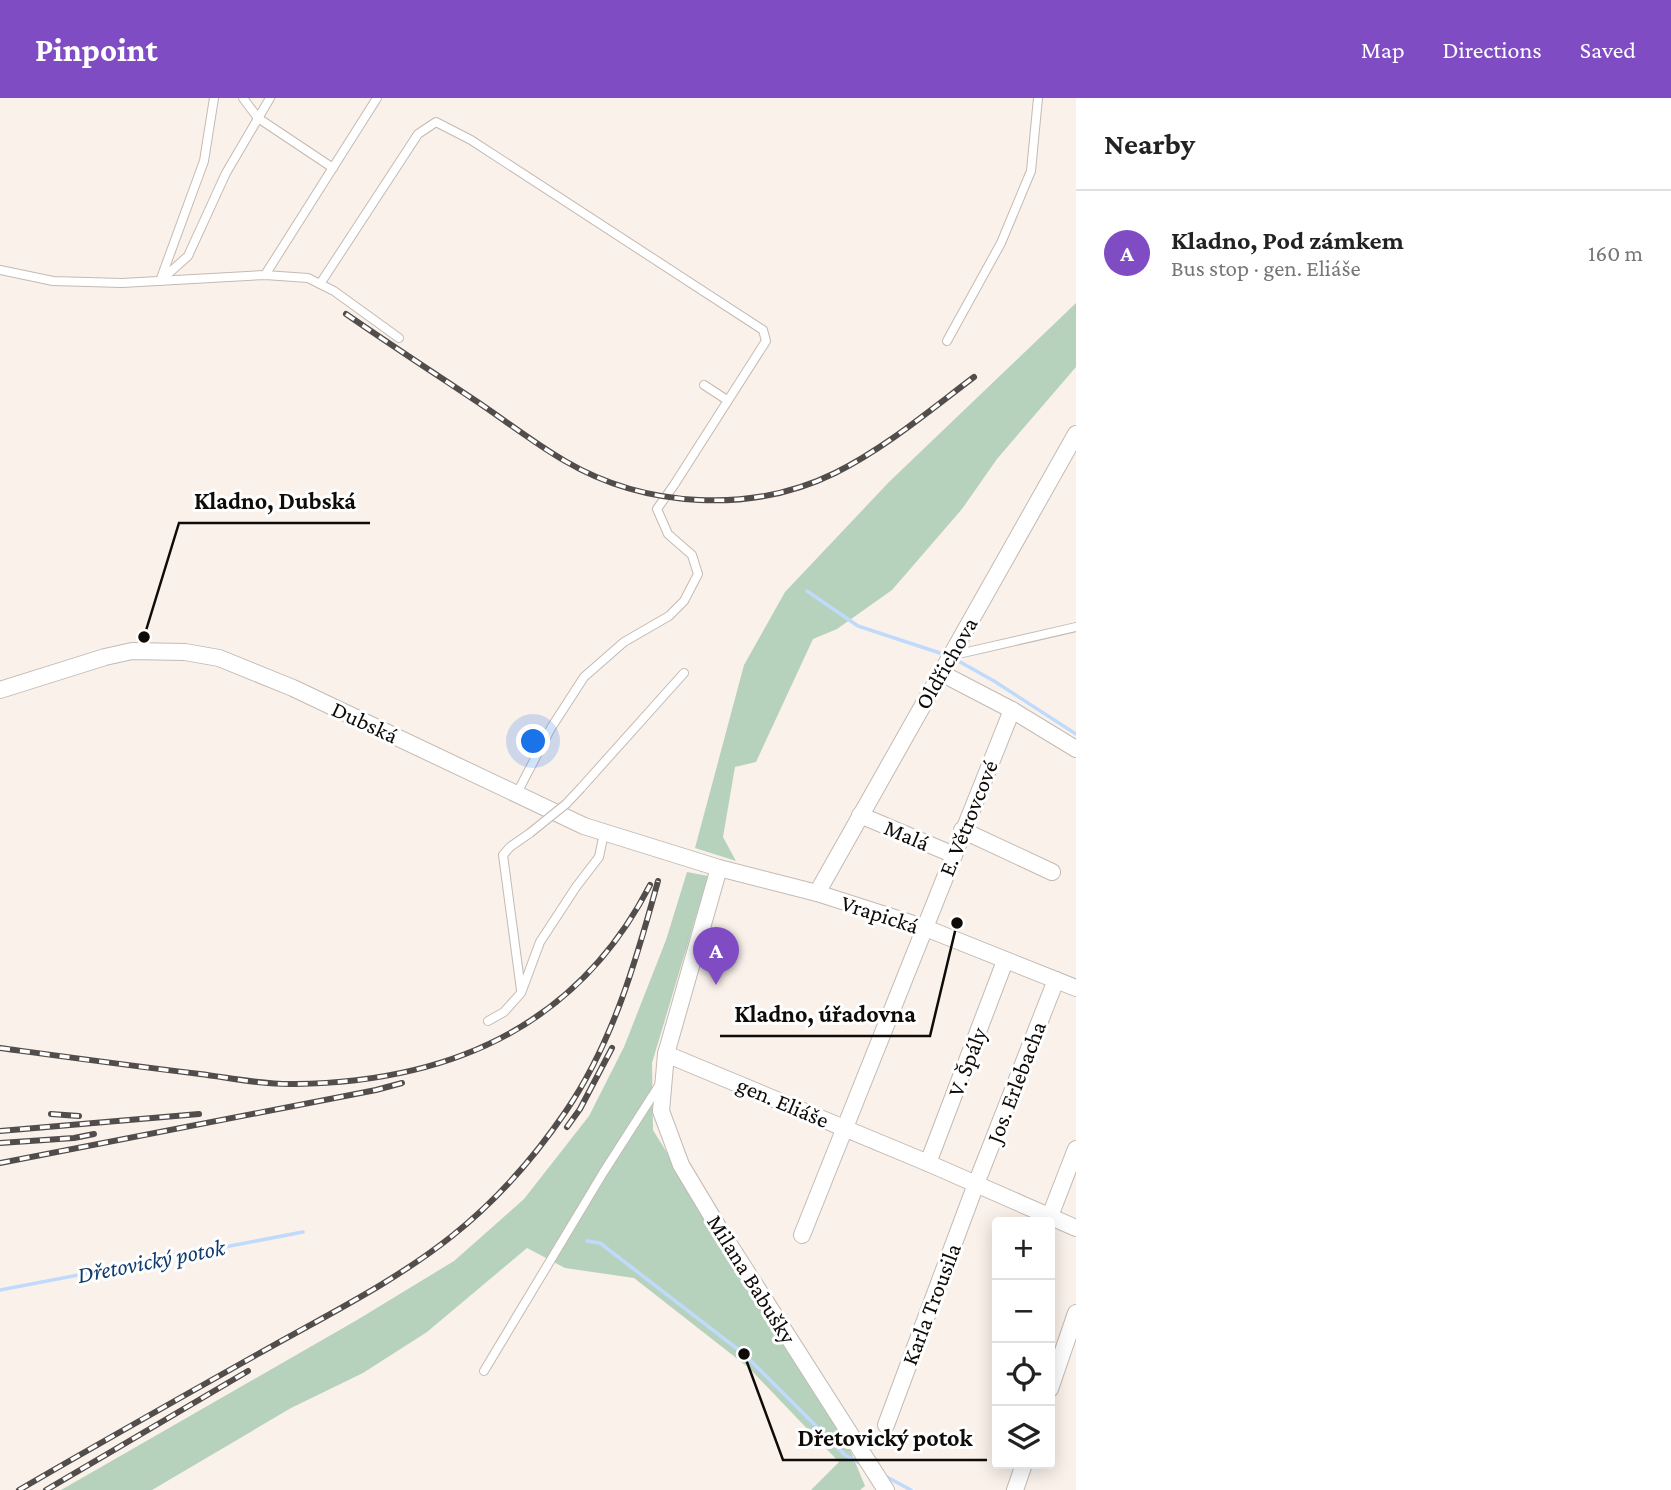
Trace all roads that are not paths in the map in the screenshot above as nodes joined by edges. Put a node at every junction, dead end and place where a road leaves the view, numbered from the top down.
1 (214, 98) edge
2 (243, 98) edge
3 (270, 98) edge
4 (377, 98) edge
5 (1038, 98) edge
6 (258, 118) junction
7 (333, 168) junction
8 (0, 270) edge
9 (265, 275) junction
10 (160, 281) junction
11 (320, 284) junction
12 (399, 338) dead end
13 (947, 341) dead end
14 (704, 385) dead end
15 (727, 400) junction
16 (1076, 434) edge
17 (1076, 627) edge
18 (951, 655) junction
19 (684, 673) dead end
20 (941, 674) junction
21 (0, 690) edge
22 (1012, 709) junction
23 (1076, 749) edge
24 (517, 793) junction
25 (860, 815) junction
26 (962, 830) junction
27 (604, 833) junction
28 (954, 855) junction
29 (719, 869) junction
30 (1052, 872) dead end
31 (817, 893) junction
32 (923, 927) junction
33 (1005, 961) junction
34 (1056, 980) junction
35 (1076, 988) edge
36 (522, 993) junction
37 (488, 1021) dead end
38 (666, 1054) junction
39 (664, 1079) junction
40 (845, 1128) junction
41 (1076, 1149) edge
42 (928, 1163) junction
43 (976, 1184) junction
44 (1051, 1216) junction
45 (1076, 1228) edge
46 (802, 1235) dead end
47 (1076, 1313) edge
48 (484, 1371) dead end
49 (1055, 1374) edge
50 (886, 1425) dead end
51 (1022, 1469) edge
52 (886, 1490) edge
53 (1015, 1490) edge

1 - 10 lane
2 - 6 lane
3 - 6 lane
4 - 7 lane
5 - 13 lane
6 - 7 lane
6 - 10 lane
7 - 9 lane
8 - 10 lane
9 - 10 lane
9 - 11 lane
11 - 12 lane
11 - 15 lane
14 - 15 lane
15 - 24 lane
16 - 18 street, Oldřichova
17 - 18 lane
18 - 20 street, Oldřichova
19 - 36 lane, bridge
20 - 22 street
20 - 25 street, Oldřichova
21 - 24 street, Dubská
22 - 23 street
22 - 26 street, E. Větrovcové
24 - 27 street, Dubská
25 - 28 street, Malá
25 - 31 street, Oldřichova
26 - 28 street, E. Větrovcové
26 - 30 street
27 - 29 street, Dubská
27 - 36 lane
28 - 32 street, E. Větrovcové
29 - 31 street, Vrapická
29 - 38 street
31 - 32 street, Vrapická
32 - 33 street, Vrapická
32 - 40 street, E. Větrovcové
33 - 34 street, Vrapická
33 - 42 street, V. Špály
34 - 35 street, Vrapická
34 - 43 street, Jos. Erlebacha
36 - 37 lane
38 - 39 street, Milana Babušky
38 - 40 street, gen. Eliáše
39 - 48 lane
39 - 52 street, Milana Babušky
40 - 42 street, gen. Eliáše
40 - 46 street, E. Větrovcové
41 - 44 street
42 - 43 street, gen. Eliáše
43 - 44 street, gen. Eliáše
43 - 50 street, Karla Trousila
44 - 45 street, gen. Eliáše
47 - 49 street
51 - 53 street

